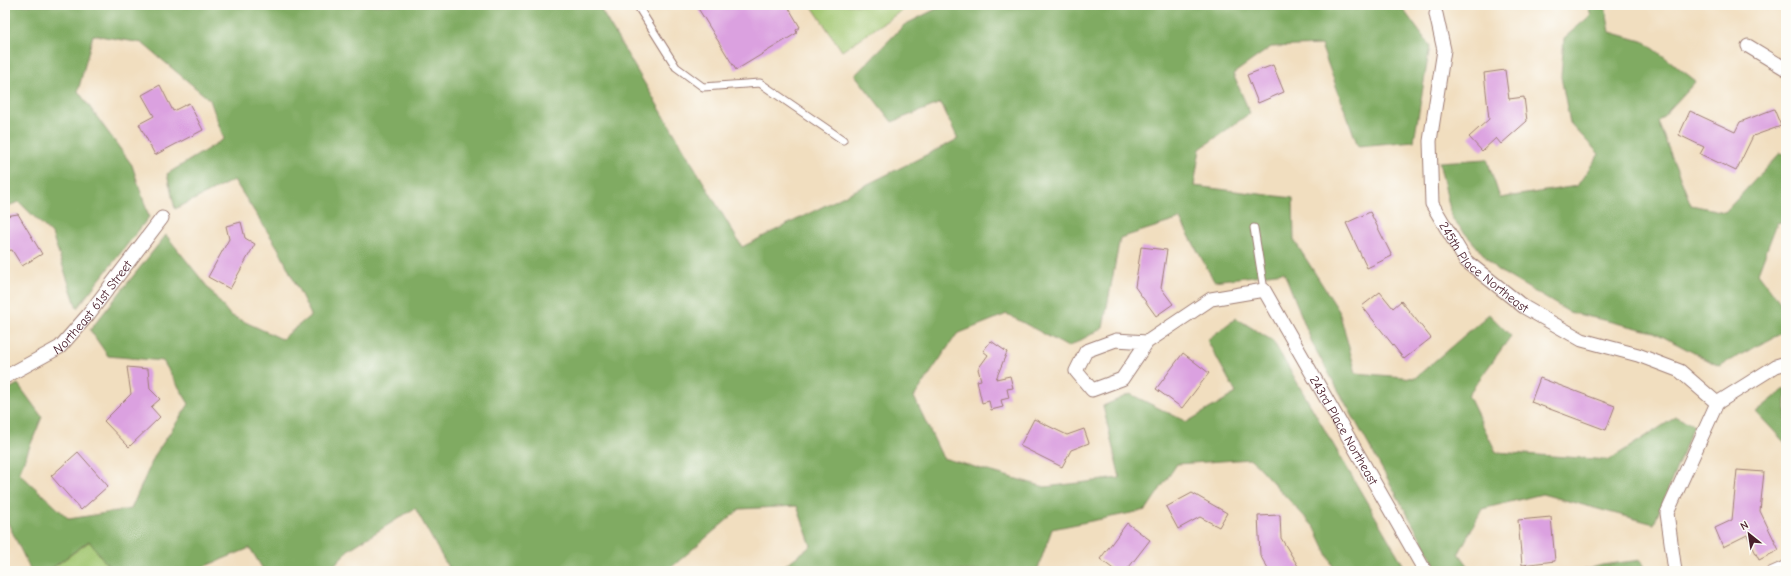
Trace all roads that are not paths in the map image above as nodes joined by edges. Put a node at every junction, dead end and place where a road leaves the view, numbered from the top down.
1 (637, 5) edge
2 (1436, 14) dead end
3 (1748, 46) dead end
4 (1786, 69) edge
5 (843, 140) dead end
6 (162, 218) dead end
7 (1254, 228) dead end
8 (1264, 290) junction
9 (1147, 342) junction
10 (1786, 363) edge
11 (5, 377) edge
12 (1717, 403) junction
13 (1786, 564) edge
14 (1425, 571) edge
15 (1675, 571) edge
16 (1770, 571) edge

1 - 5 lane
2 - 12 street, 245th Place Northeast
3 - 4 street
6 - 11 street, Northeast 61st Street
7 - 8 lane
8 - 9 street
8 - 14 street, 243rd Place Northeast
9 - 9 street
10 - 12 street
12 - 15 street
13 - 16 lane

